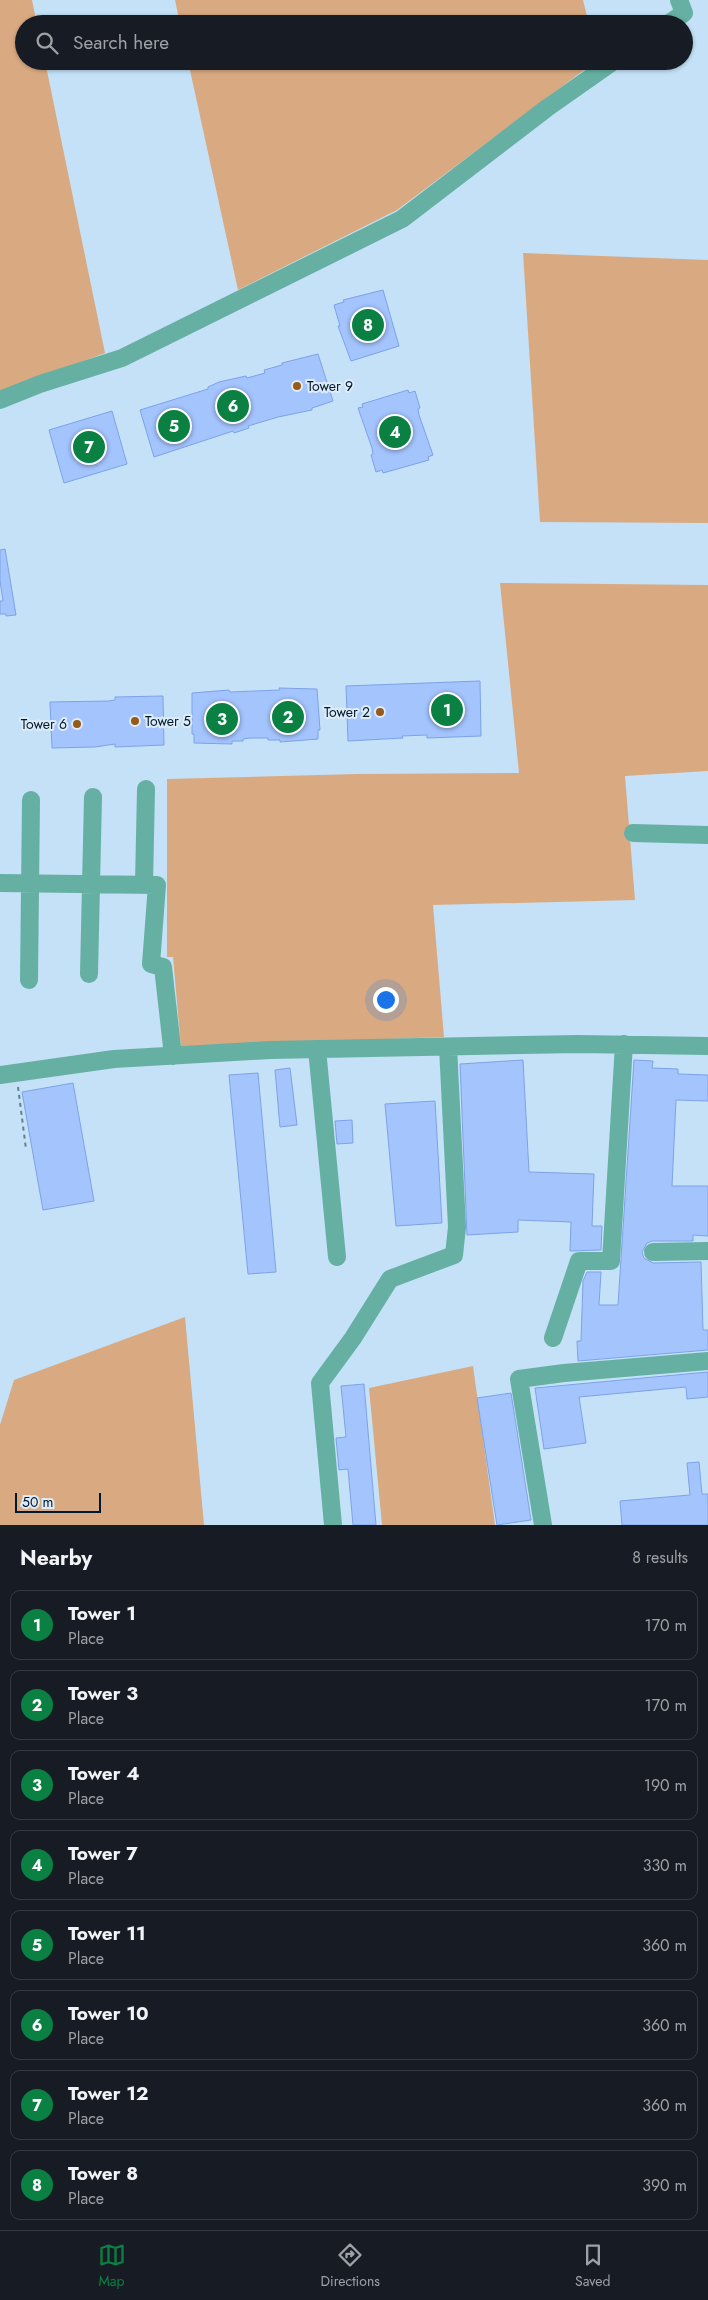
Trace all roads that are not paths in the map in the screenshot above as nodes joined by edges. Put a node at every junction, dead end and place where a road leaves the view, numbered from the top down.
1 (679, 0) edge
2 (681, 15) edge
3 (601, 70) edge
4 (0, 400) edge
5 (146, 789) dead end
6 (93, 797) dead end
7 (31, 800) dead end
8 (633, 834) dead end
9 (708, 835) edge
10 (0, 882) edge
11 (30, 883) junction
12 (90, 884) junction
13 (144, 884) junction
14 (88, 974) dead end
15 (29, 980) dead end
16 (624, 1044) junction
17 (708, 1046) edge
18 (448, 1047) junction
19 (318, 1049) junction
20 (173, 1056) junction
21 (8, 1074) edge
22 (708, 1251) edge
23 (653, 1252) dead end
24 (337, 1257) dead end
25 (553, 1338) dead end
26 (708, 1361) edge
27 (334, 1525) edge
28 (542, 1525) edge

1 - 2 street
3 - 4 street
5 - 13 street
6 - 12 street
7 - 11 street
8 - 9 street
10 - 11 street
11 - 12 street
11 - 15 street
12 - 13 street
12 - 14 street
13 - 20 street
16 - 17 street
16 - 18 street
16 - 25 street
18 - 19 street
18 - 27 street
19 - 20 street
19 - 24 street
20 - 21 street
22 - 23 street
26 - 28 street

